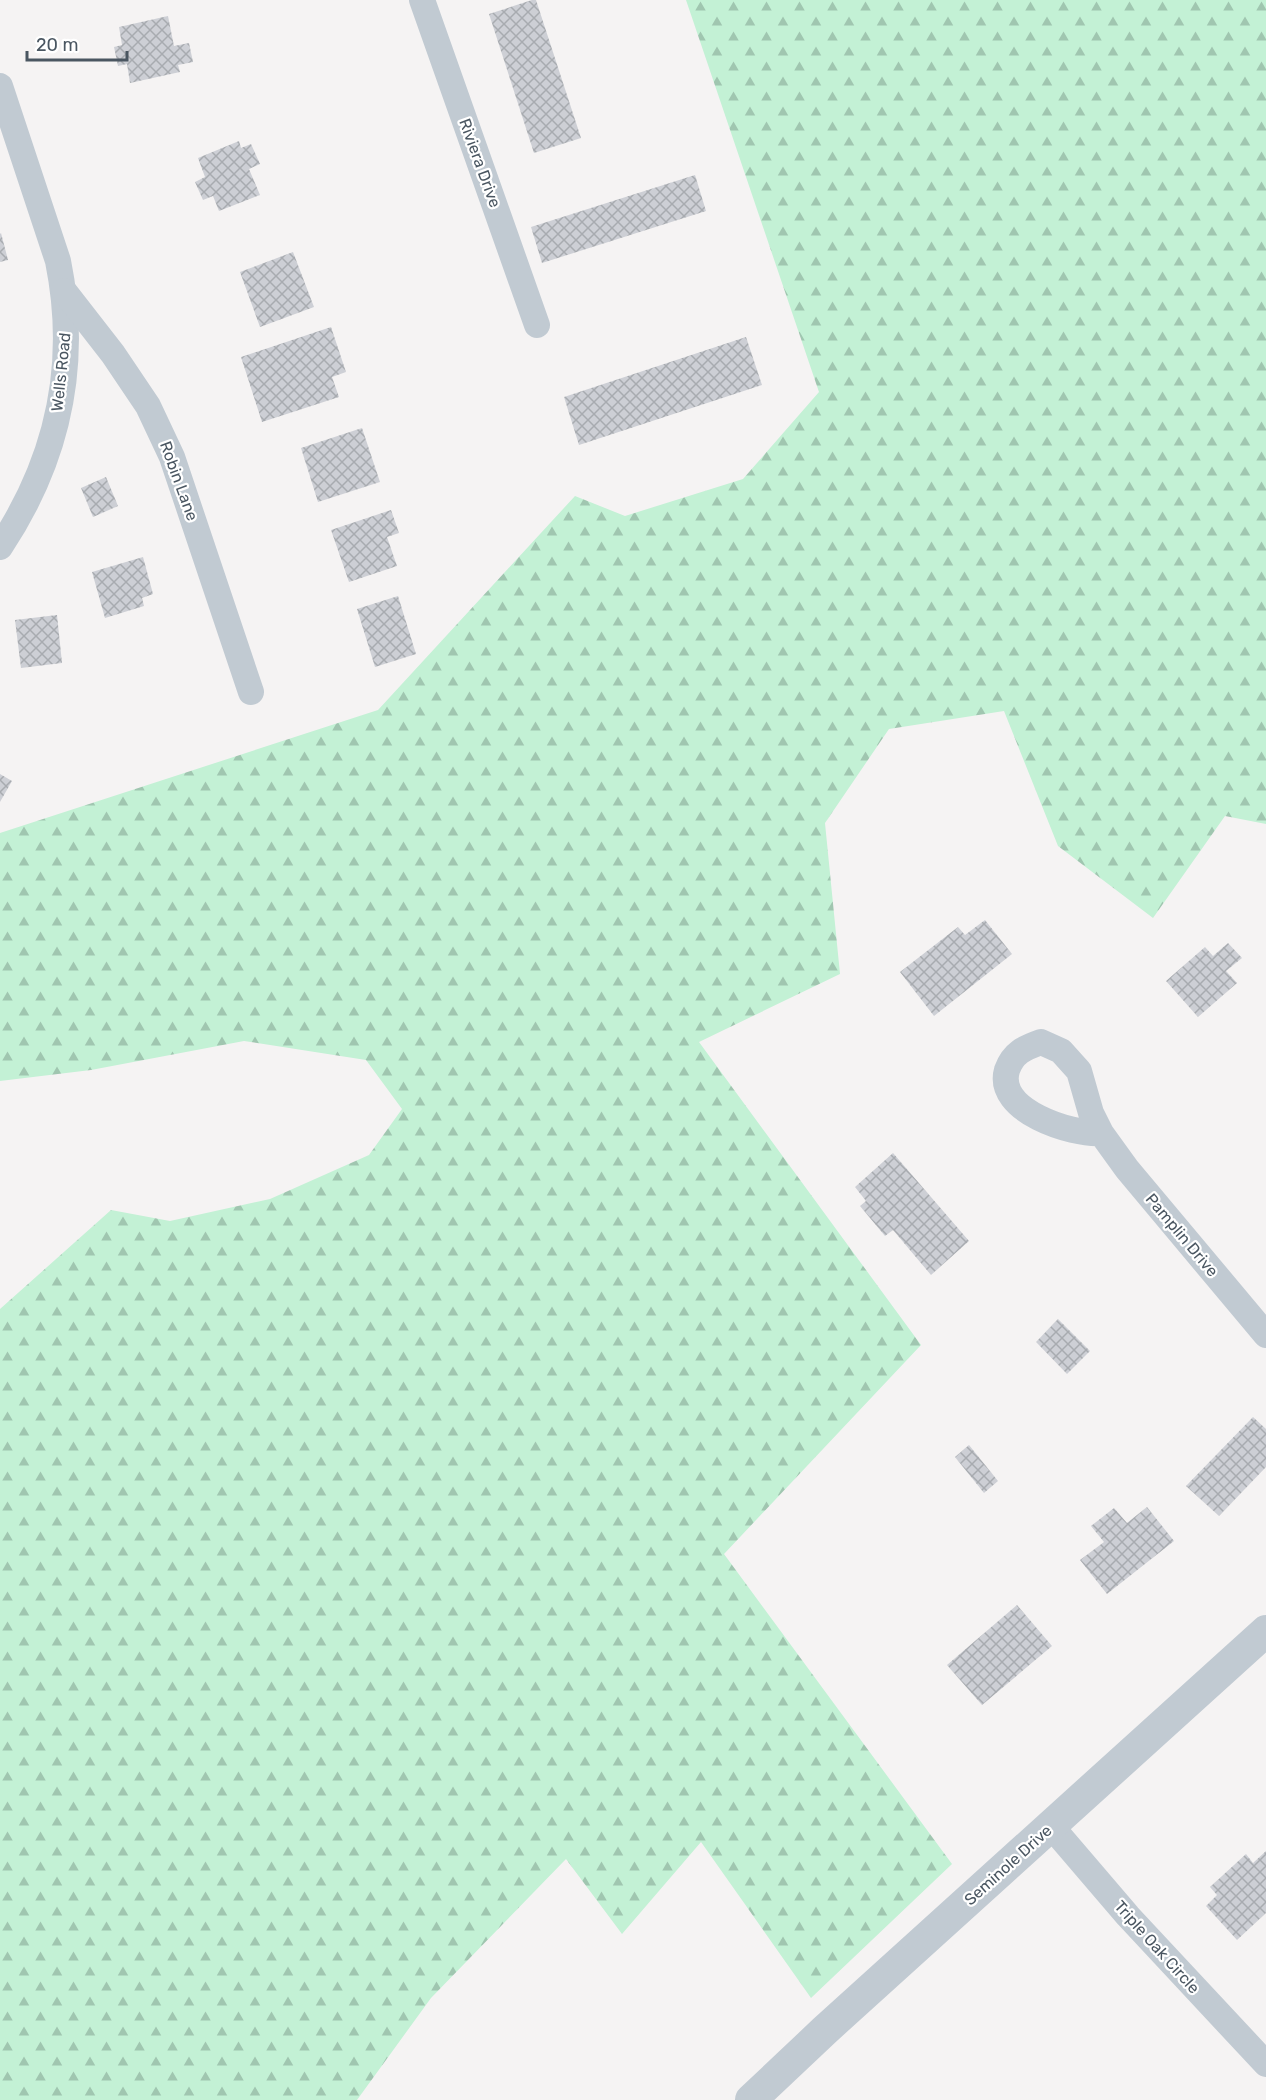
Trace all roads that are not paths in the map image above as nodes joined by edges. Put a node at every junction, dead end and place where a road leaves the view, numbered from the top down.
1 (422, 0) edge
2 (0, 86) edge
3 (64, 291) junction
4 (537, 325) dead end
5 (0, 547) edge
6 (251, 692) dead end
7 (1101, 1133) dead end
8 (1266, 1335) edge
9 (1266, 1631) edge
10 (1051, 1826) junction
11 (1266, 2064) edge
12 (751, 2100) edge

1 - 4 street, Riviera Drive
2 - 3 street, Wells Road
3 - 5 street, Wells Road
3 - 6 street, Robin Lane
7 - 8 street, Pamplin Drive
9 - 10 street, Seminole Drive
10 - 11 street, Triple Oak Circle
10 - 12 street, Seminole Drive

